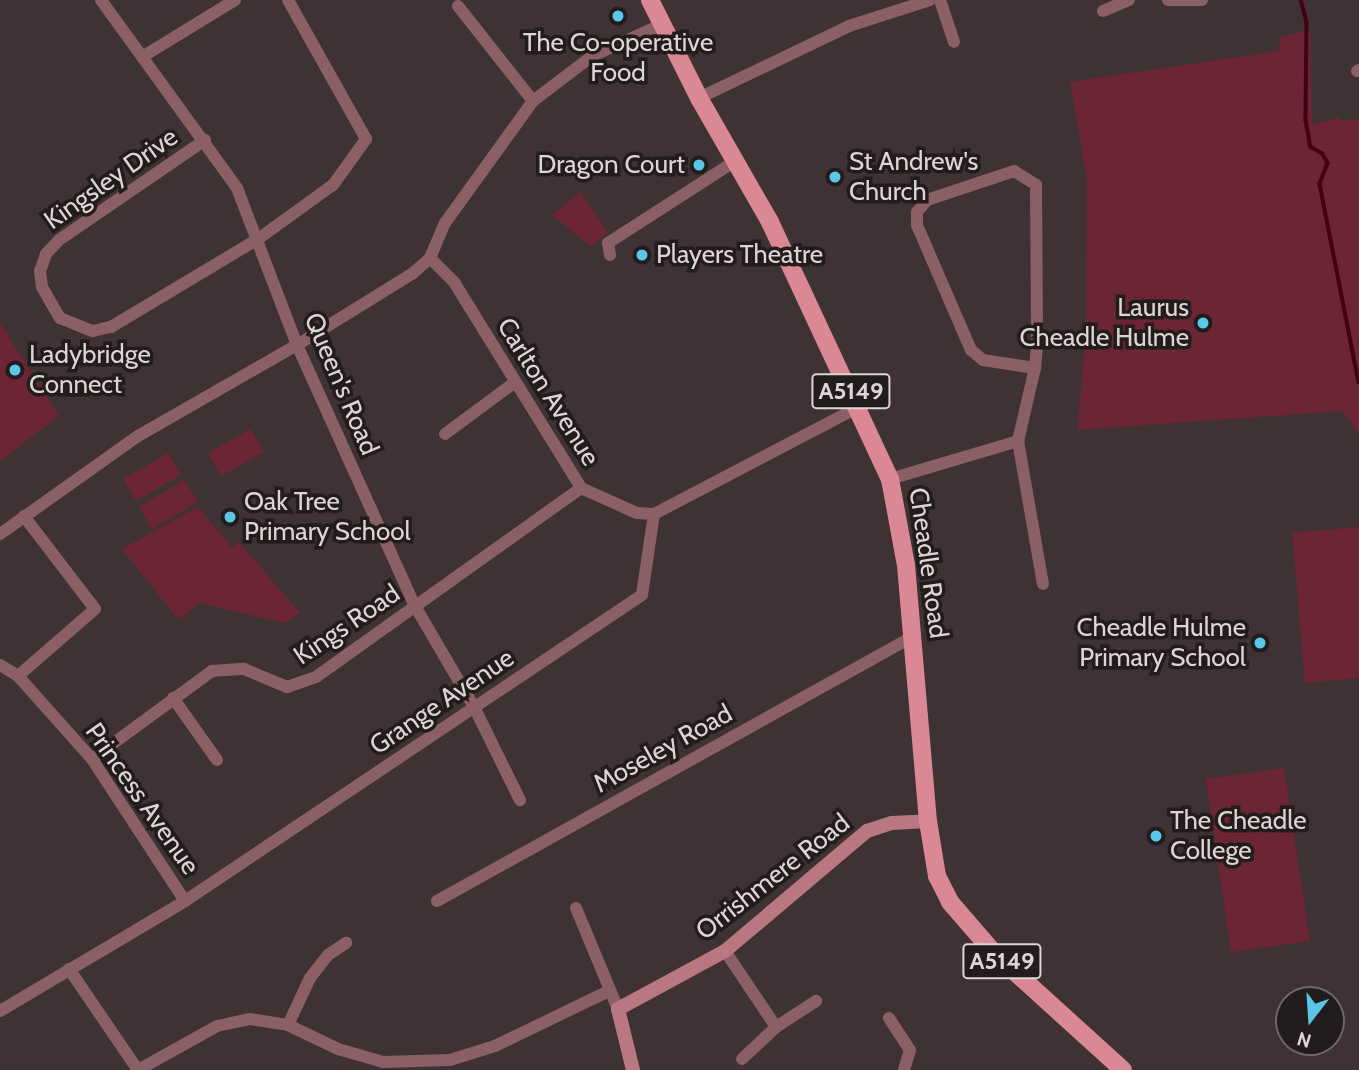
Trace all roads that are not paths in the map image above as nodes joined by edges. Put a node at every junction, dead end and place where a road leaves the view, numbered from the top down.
1 (101, 0) edge
2 (235, 0) edge
3 (289, 0) edge
4 (650, 0) edge
5 (930, 0) edge
6 (940, 0) edge
7 (1129, 0) edge
8 (1168, 0) edge
9 (1202, 0) edge
10 (458, 6) dead end
11 (1102, 11) dead end
12 (661, 25) junction
13 (954, 42) dead end
14 (142, 57) junction
15 (699, 98) junction
16 (533, 101) junction
17 (205, 140) junction
18 (735, 161) junction
19 (258, 239) junction
20 (610, 255) dead end
21 (430, 258) junction
22 (297, 345) junction
23 (1035, 368) junction
24 (514, 383) junction
25 (859, 407) junction
26 (445, 434) dead end
27 (1018, 441) junction
28 (890, 479) junction
29 (581, 488) junction
30 (654, 514) junction
31 (24, 516) junction
32 (0, 534) edge
33 (1043, 584) dead end
34 (415, 606) junction
35 (912, 637) junction
36 (0, 665) edge
37 (18, 676) junction
38 (173, 698) junction
39 (474, 707) junction
40 (92, 759) junction
41 (217, 760) dead end
42 (520, 800) dead end
43 (928, 821) junction
44 (185, 901) junction
45 (437, 901) dead end
46 (576, 908) dead end
47 (346, 943) dead end
48 (726, 951) junction
49 (69, 969) junction
50 (609, 991) junction
51 (816, 1001) dead end
52 (618, 1009) junction
53 (0, 1010) edge
54 (889, 1018) dead end
55 (288, 1025) junction
56 (776, 1027) junction
57 (742, 1059) dead end
58 (382, 1066) edge
59 (138, 1070) edge
60 (633, 1070) edge
61 (904, 1070) edge
62 (1123, 1070) edge

1 - 14 street, Queen's Road
2 - 14 street
3 - 19 street, Kingsley Drive
4 - 12 main road, Cheadle Road / A5149
5 - 15 street
6 - 13 street
7 - 11 street
8 - 9 street
10 - 16 street
12 - 15 main road, Cheadle Road / A5149
12 - 16 street
14 - 17 street, Queen's Road
15 - 18 main road, Cheadle Road / A5149
16 - 21 street
17 - 19 street, Queen's Road
17 - 19 street, Kingsley Drive
18 - 20 street
18 - 25 main road, Cheadle Road / A5149
19 - 22 street, Queen's Road
21 - 22 street
21 - 24 street, Carlton Avenue
22 - 31 street
22 - 34 street, Queen's Road
23 - 23 street
23 - 27 street
24 - 26 street
24 - 29 street, Carlton Avenue
25 - 28 main road, Cheadle Road / A5149
25 - 30 street
27 - 28 street
27 - 33 street
28 - 35 main road, Cheadle Road / A5149
29 - 30 street, Carlton Avenue
29 - 34 street, Kings Road
30 - 39 street, Grange Avenue
31 - 32 street
31 - 37 street
34 - 38 street, Kings Road
34 - 39 street, Queen's Road
35 - 43 main road, Cheadle Road / A5149
35 - 45 street, Moseley Road
36 - 37 street, Princess Avenue
37 - 40 street, Princess Avenue
38 - 40 street, Kings Road
38 - 41 street
39 - 42 street, Queen's Road
39 - 44 street, Grange Avenue
40 - 44 street, Princess Avenue
43 - 48 street, Orrishmere Road
43 - 62 main road, Cheadle Road / A5149
44 - 49 street, Grange Avenue
46 - 50 street
47 - 55 street
48 - 52 street, Orrishmere Road
48 - 56 street
49 - 53 street, Grange Avenue
49 - 59 street
50 - 52 street
50 - 58 street
51 - 56 street
52 - 60 street
54 - 61 street
55 - 58 street
55 - 59 street
56 - 57 street

